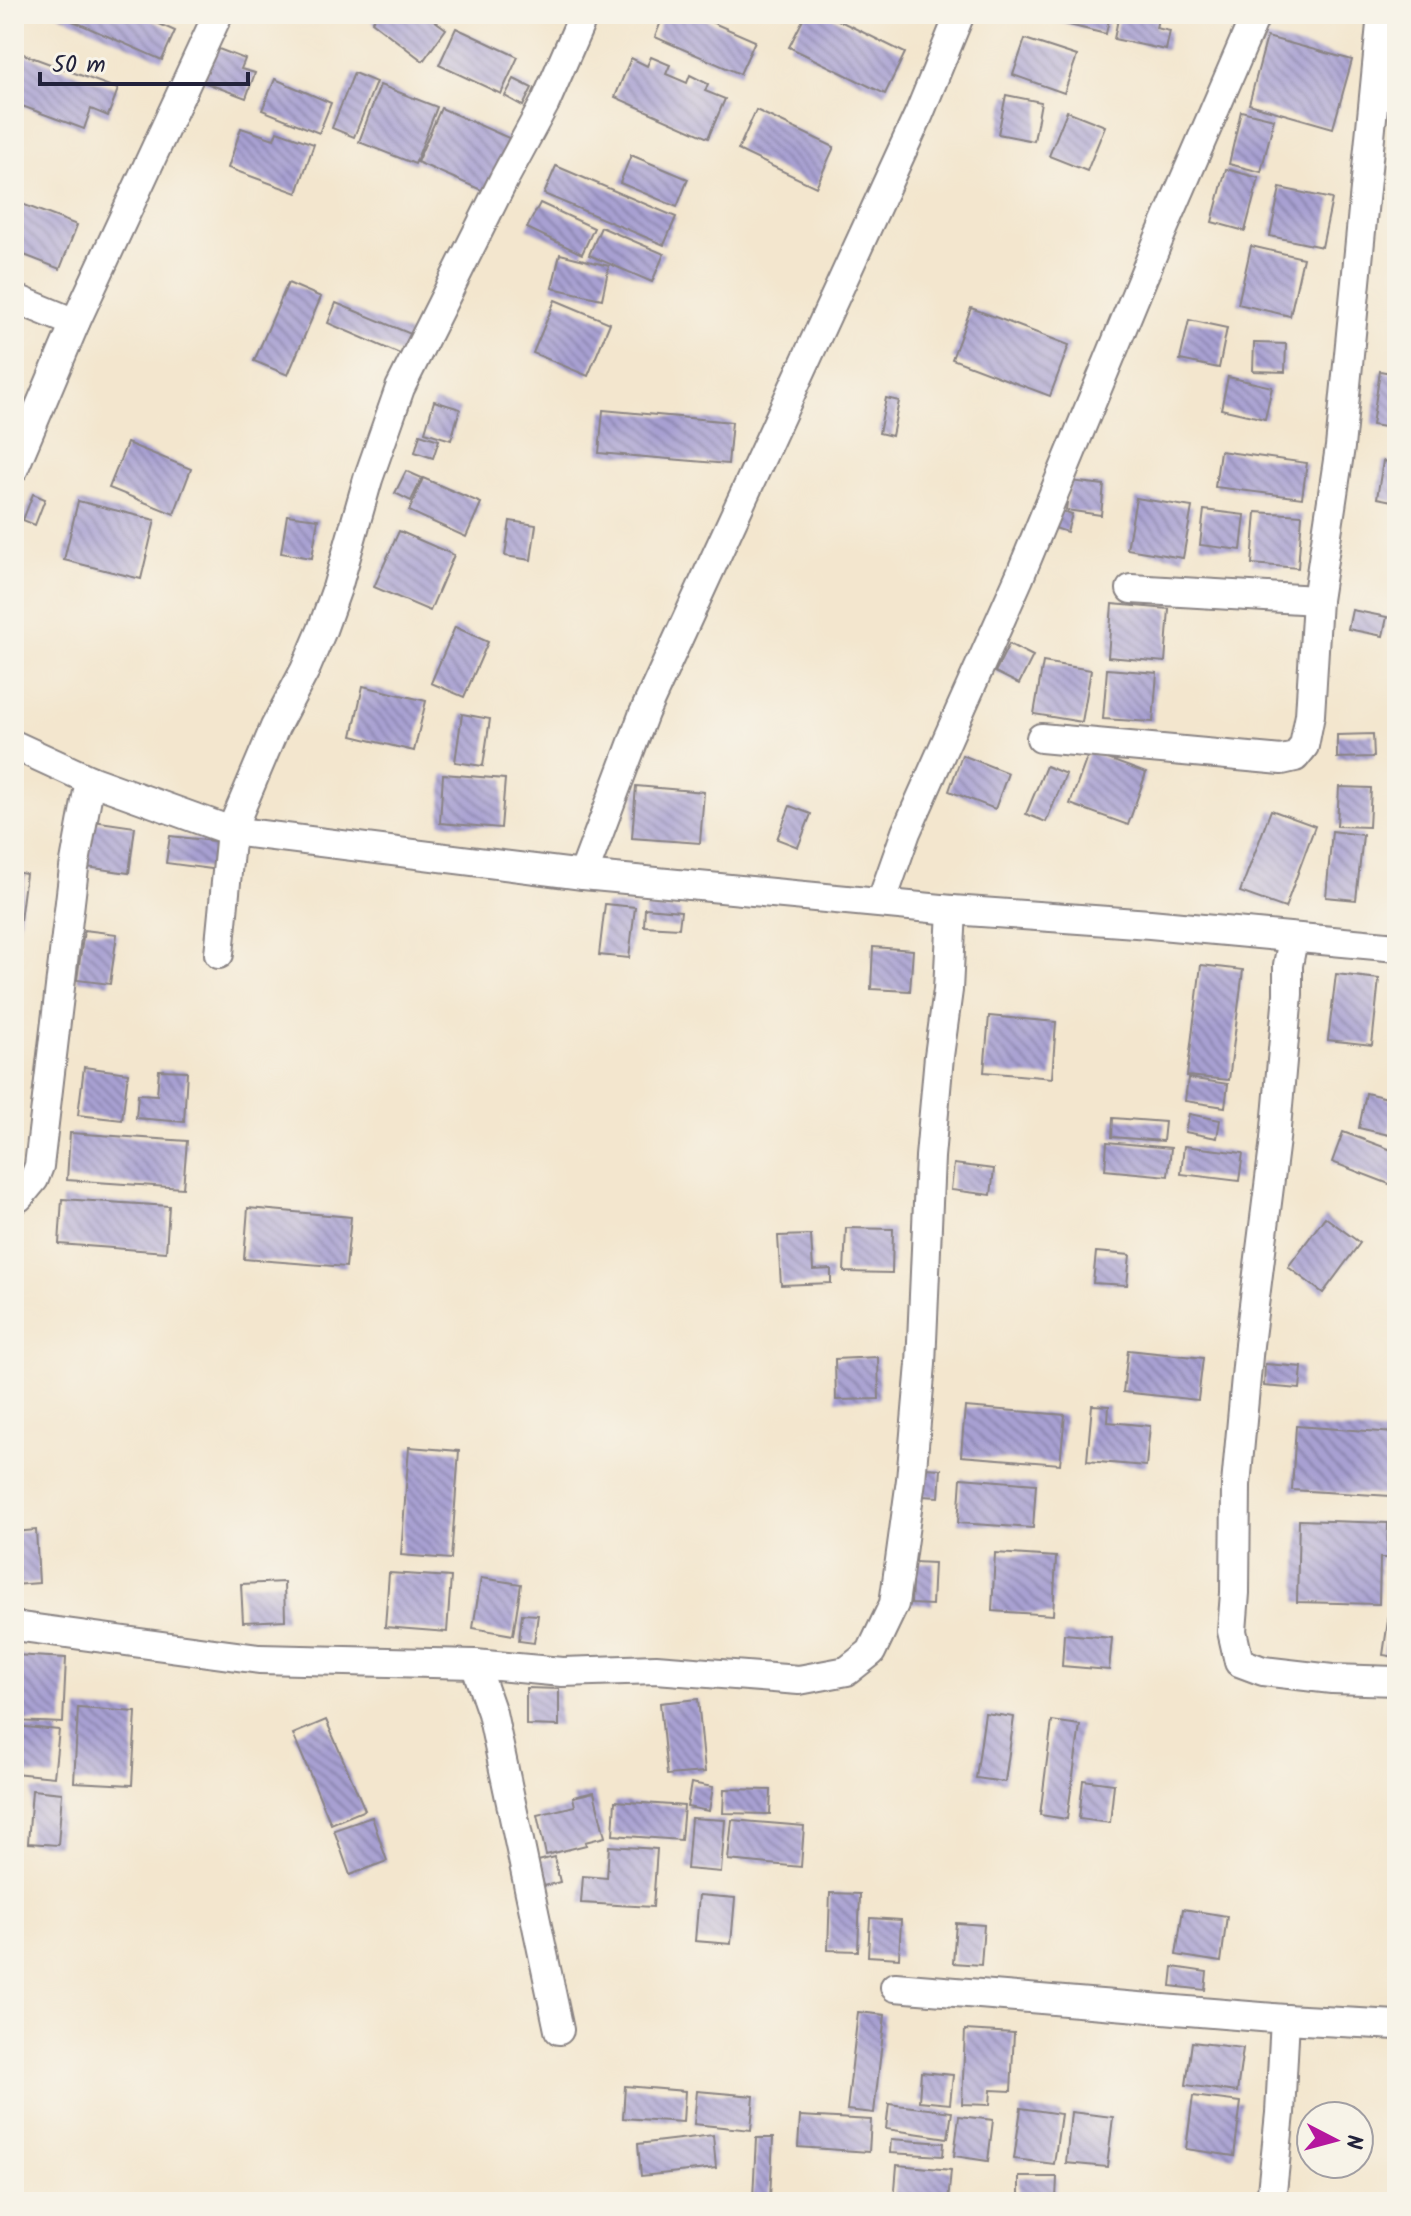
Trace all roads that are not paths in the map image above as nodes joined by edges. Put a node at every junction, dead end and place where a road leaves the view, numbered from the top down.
1 (218, 14) edge
2 (584, 14) edge
3 (960, 14) edge
4 (1256, 14) edge
5 (1382, 14) edge
6 (14, 298) edge
7 (75, 323) junction
8 (14, 468) edge
9 (1131, 589) dead end
10 (1317, 600) junction
11 (1041, 738) dead end
12 (14, 745) edge
13 (90, 780) junction
14 (231, 831) junction
15 (583, 875) junction
16 (881, 903) junction
17 (952, 910) junction
18 (1293, 939) junction
19 (1397, 947) edge
20 (219, 954) dead end
21 (14, 1197) edge
22 (14, 1626) edge
23 (475, 1664) junction
24 (1397, 1681) edge
25 (895, 1987) dead end
26 (1285, 2019) junction
27 (1397, 2025) edge
28 (559, 2030) dead end
29 (1271, 2202) edge

1 - 7 street
2 - 14 street
3 - 15 street
4 - 16 street
5 - 10 street
6 - 7 street
7 - 8 street
9 - 10 street
10 - 11 street
12 - 13 street
13 - 14 street
13 - 21 street
14 - 15 street
14 - 20 street
15 - 16 street
16 - 17 street
17 - 18 street
17 - 23 street
18 - 19 street
18 - 24 street
22 - 23 street
23 - 28 street
25 - 26 street
26 - 27 street
26 - 29 street

